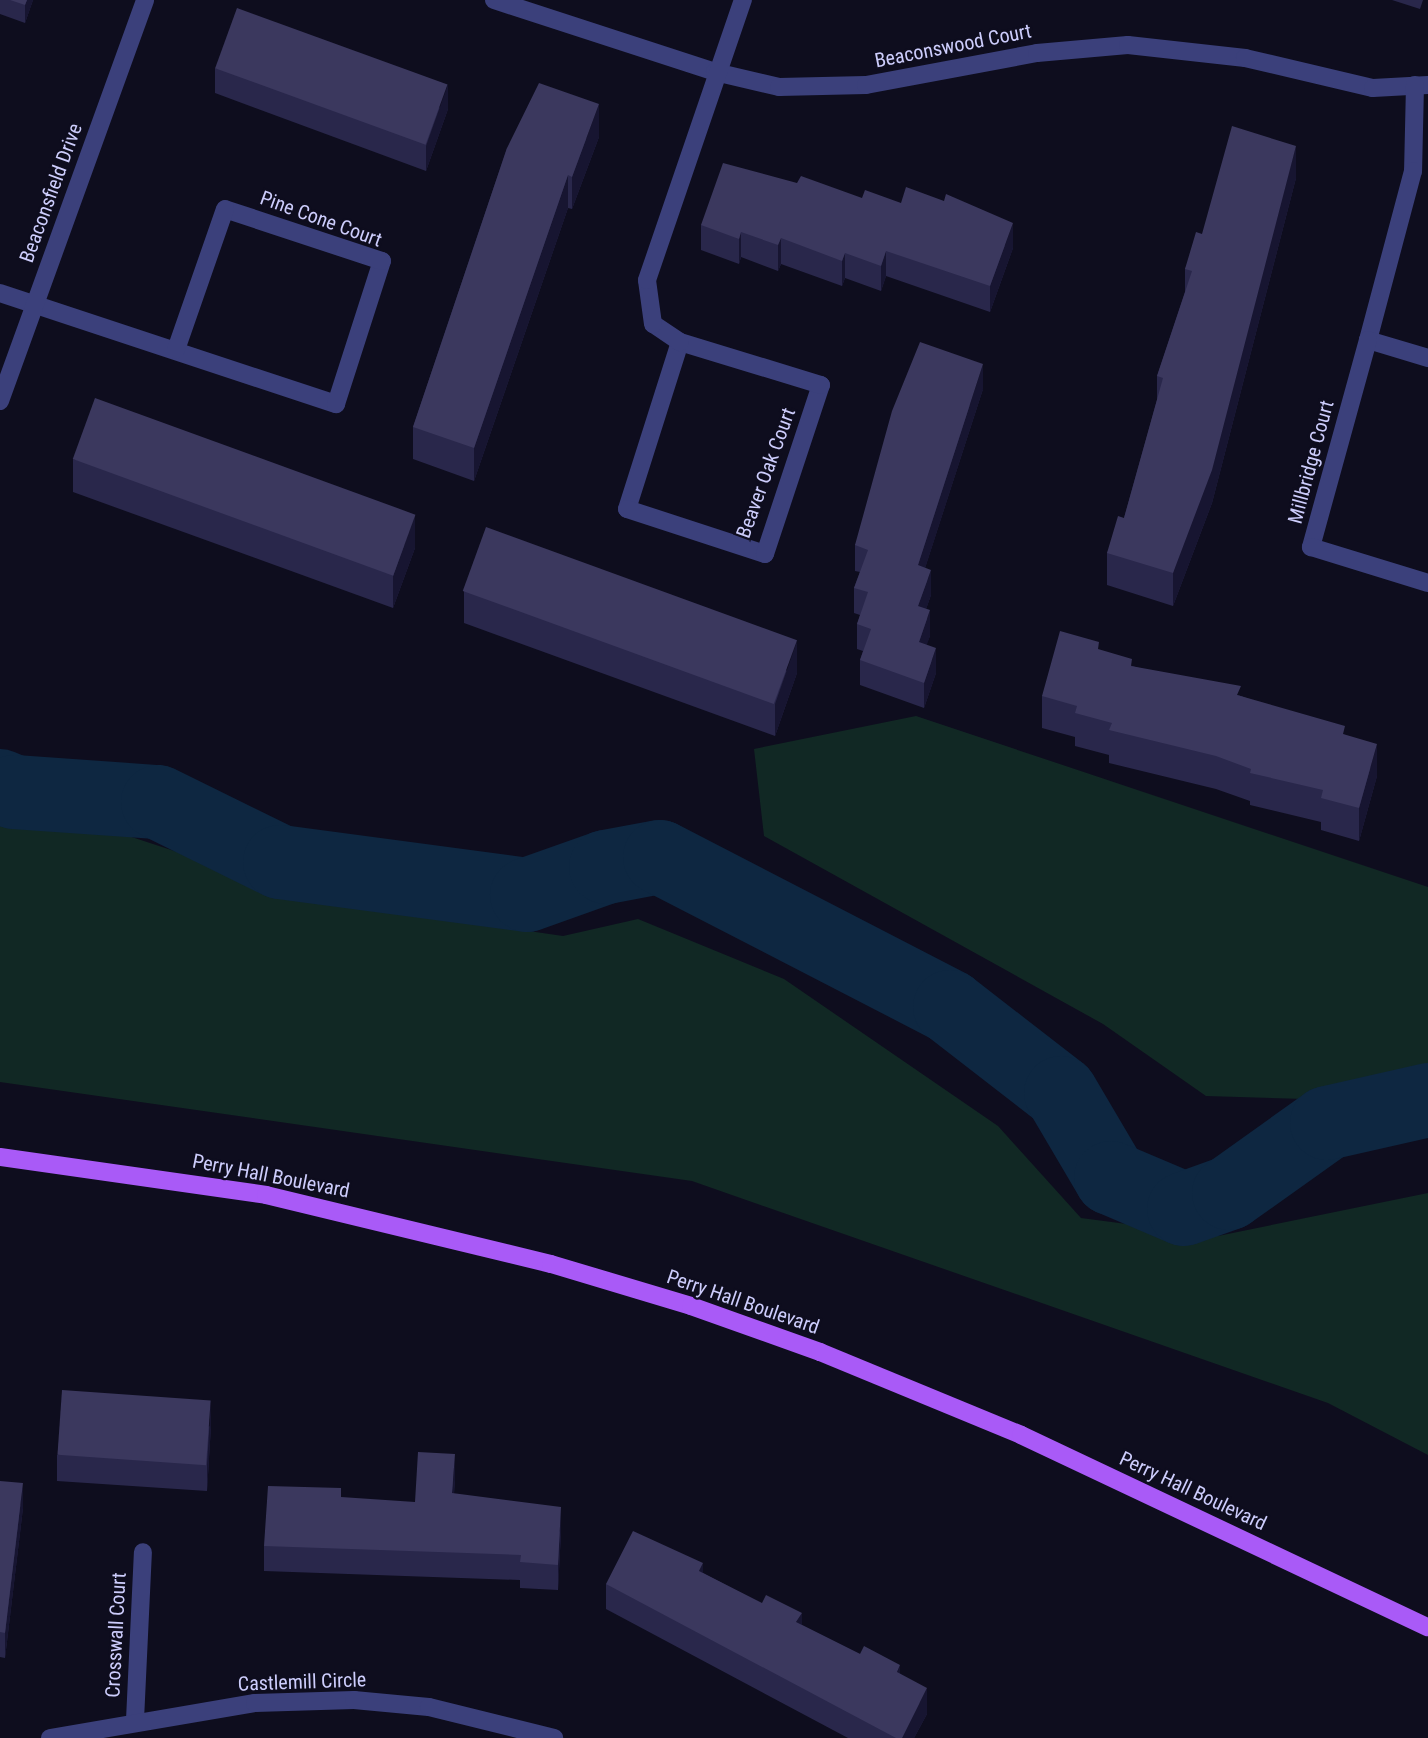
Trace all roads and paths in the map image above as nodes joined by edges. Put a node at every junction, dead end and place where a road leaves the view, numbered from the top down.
1 (145, 0) edge
2 (494, 0) edge
3 (743, 0) edge
4 (715, 72) junction
5 (1422, 85) edge
6 (0, 293) edge
7 (35, 305) junction
8 (1368, 340) junction
9 (680, 342) junction
10 (176, 350) junction
11 (1428, 358) edge
12 (0, 400) edge
13 (1428, 583) edge
14 (0, 1157) edge
15 (143, 1552) dead end
16 (1428, 1627) edge
17 (135, 1720) junction
18 (50, 1738) edge
19 (554, 1738) edge

1 - 7 street, Beaconsfield Drive
2 - 4 street, Beaconswood Court
3 - 4 street, Beaver Oak Court
4 - 5 street, Beaconswood Court
4 - 9 street, Beaver Oak Court
5 - 8 street, Millbridge Court
6 - 7 street, Pine Cone Court
7 - 10 street, Pine Cone Court
7 - 12 street, Beaconsfield Drive
8 - 11 street
8 - 13 street, Millbridge Court
9 - 9 street, Beaver Oak Court
10 - 10 street, Pine Cone Court
14 - 16 main road, Perry Hall Boulevard
15 - 17 street, Crosswall Court
17 - 18 street, Castlemill Circle
17 - 19 street, Castlemill Circle

